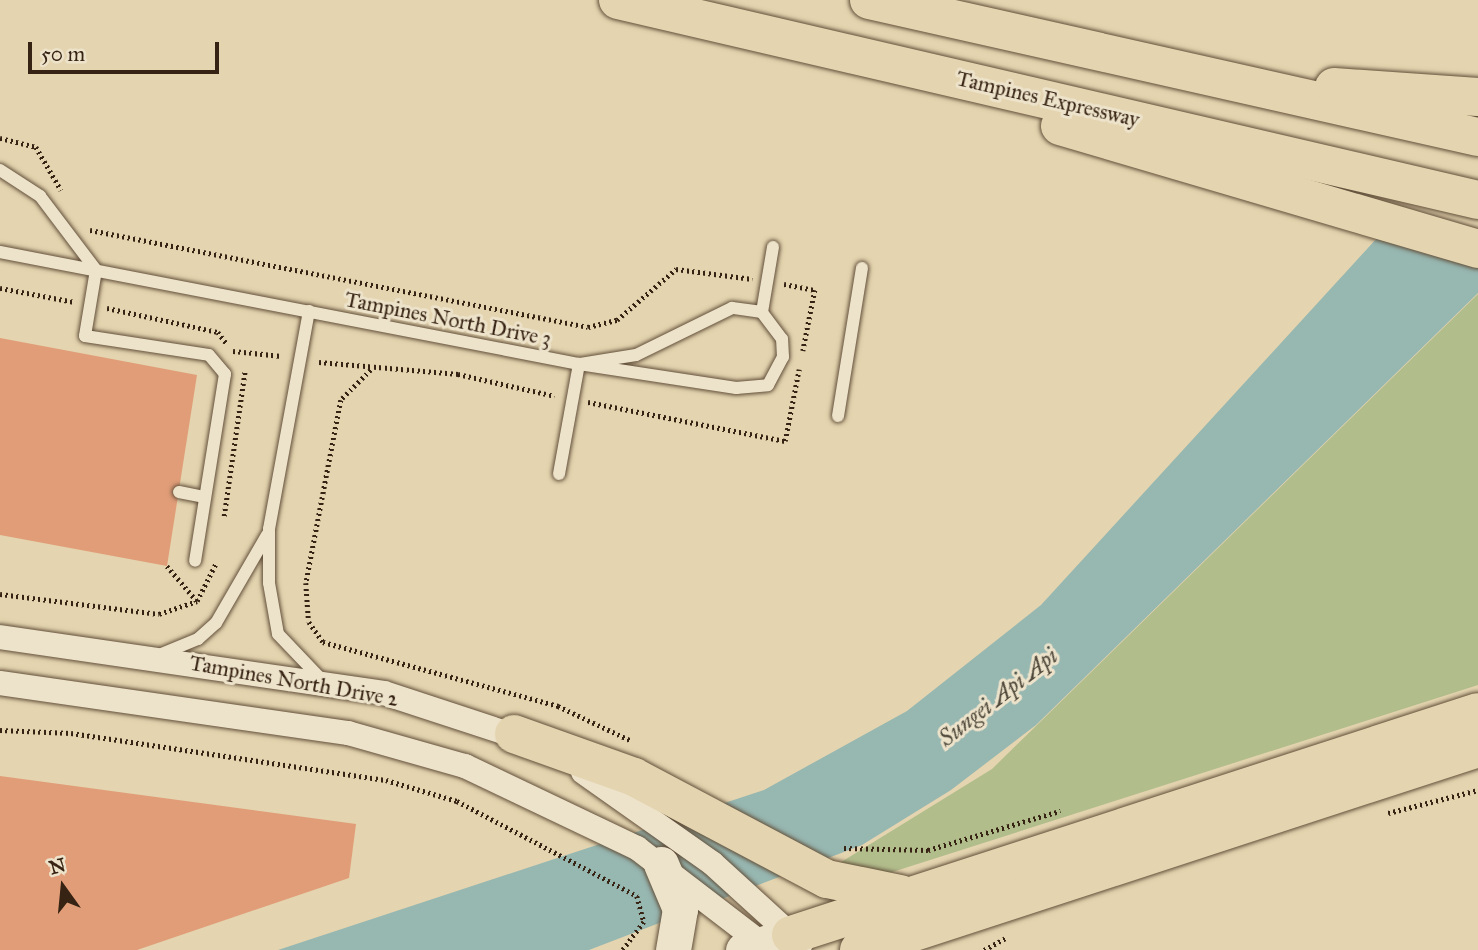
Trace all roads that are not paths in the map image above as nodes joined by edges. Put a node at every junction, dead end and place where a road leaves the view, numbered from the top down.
1 (618, 0) edge
2 (869, 0) edge
3 (742, 29) junction
4 (1232, 82) junction
5 (1478, 97) edge
6 (1478, 137) edge
7 (0, 170) edge
8 (1478, 200) edge
9 (773, 247) dead end
10 (1478, 249) edge
11 (0, 252) edge
12 (862, 268) dead end
13 (96, 270) junction
14 (309, 311) junction
15 (762, 312) junction
16 (579, 364) junction
17 (838, 416) dead end
18 (559, 474) dead end
19 (179, 492) dead end
20 (204, 496) junction
21 (270, 529) junction
22 (195, 561) dead end
23 (0, 638) edge
24 (155, 657) junction
25 (0, 683) edge
26 (331, 683) junction
27 (1478, 712) edge
28 (514, 733) joint
29 (1478, 748) edge
30 (664, 809) junction
31 (662, 864) junction
32 (911, 896) junction
33 (985, 909) junction
34 (677, 938) edge
35 (775, 946) edge
36 (859, 950) edge
37 (939, 950) edge

1 - 3 highway, Tampines Expressway
2 - 4 highway
3 - 8 highway, Tampines Expressway
3 - 10 highway
4 - 5 highway
4 - 6 highway
7 - 13 lane
9 - 15 lane
11 - 13 lane, Tampines North Drive 3
12 - 17 lane
13 - 14 lane, Tampines North Drive 3
13 - 20 lane
14 - 16 lane, Tampines North Drive 3
14 - 21 lane
15 - 16 lane, Tampines North Drive 3
15 - 16 lane, Tampines North Drive 3
16 - 18 lane
19 - 20 lane
20 - 22 lane
21 - 24 lane
21 - 26 lane
23 - 24 street, Tampines North Drive 2
24 - 26 street, Tampines North Drive 2
25 - 31 street, Tampines North Drive 2
26 - 28 street, Tampines North Drive 2
27 - 32 highway
28 - 30 highway
29 - 33 highway
30 - 32 highway
30 - 35 street
31 - 34 street
31 - 35 street, Tampines North Drive 2
32 - 35 highway
33 - 36 highway
33 - 37 highway

